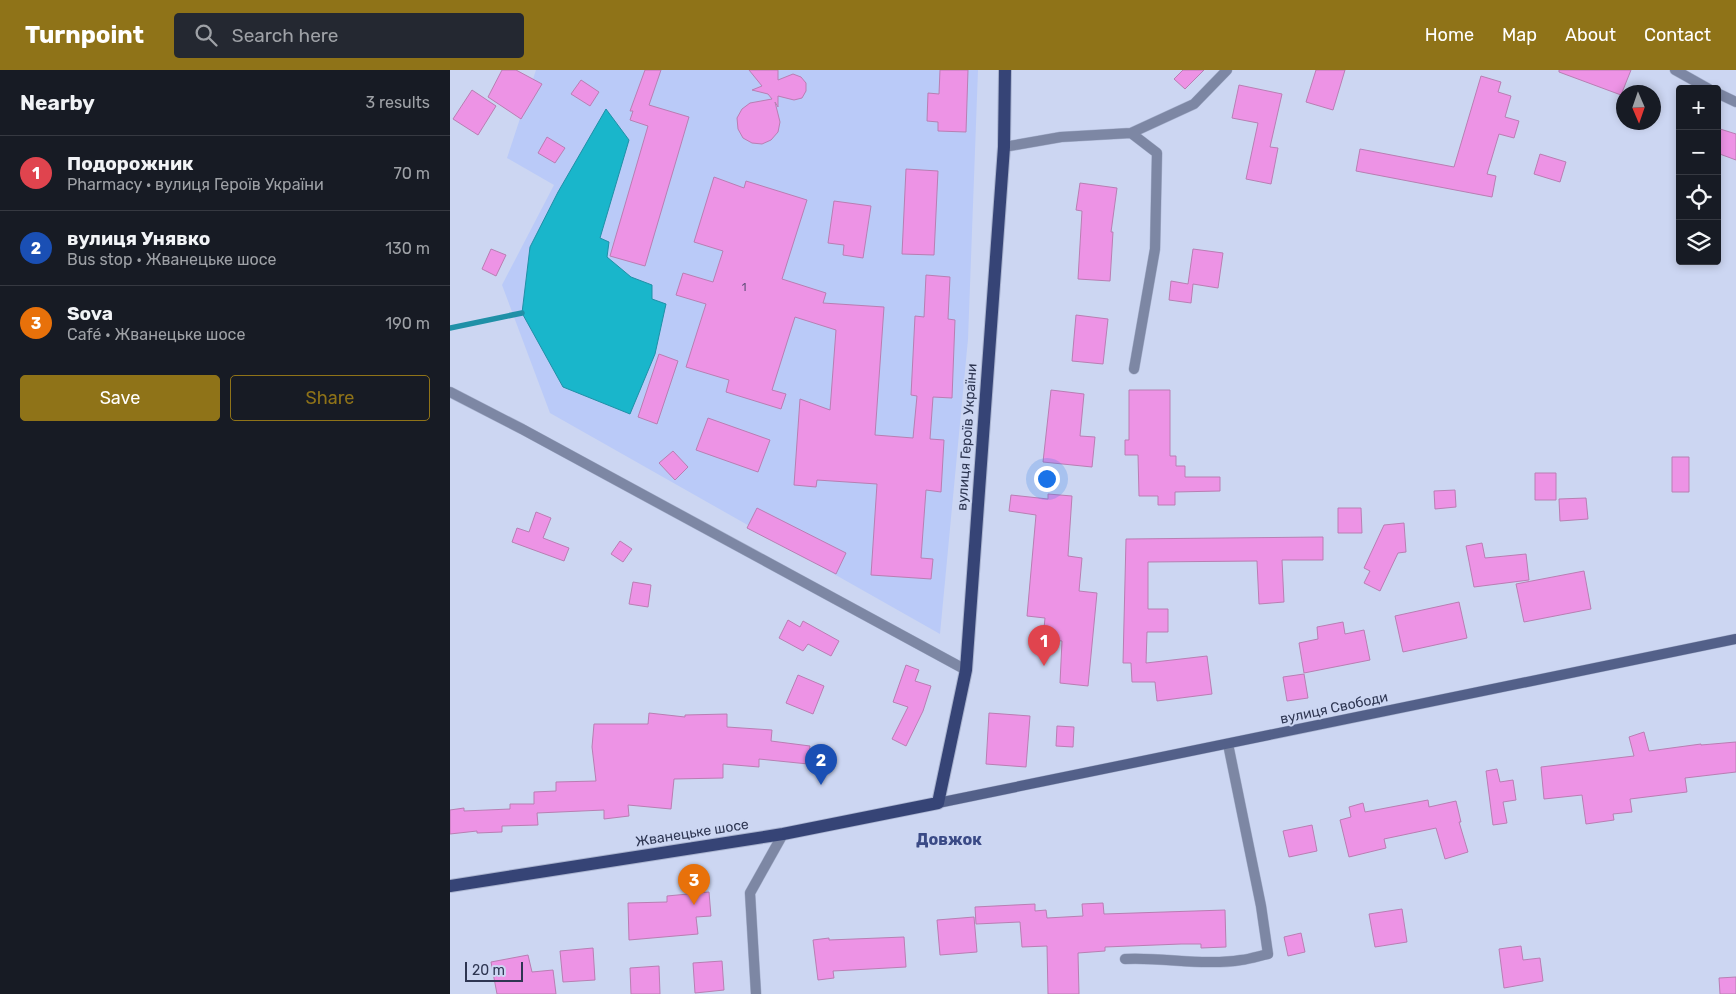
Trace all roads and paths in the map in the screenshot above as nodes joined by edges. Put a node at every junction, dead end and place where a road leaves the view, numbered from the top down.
1 (1005, 70) edge
2 (1227, 70) edge
3 (1675, 70) edge
4 (1702, 85) edge
5 (1721, 95) edge
6 (1736, 102) edge
7 (1131, 133) junction
8 (1004, 147) junction
9 (1134, 369) dead end
10 (450, 392) edge
11 (1736, 639) edge
12 (966, 670) junction
13 (1228, 744) junction
14 (938, 803) junction
15 (783, 834) junction
16 (450, 886) edge
17 (1125, 959) dead end
18 (756, 994) edge

1 - 8 main road, вулиця Героїв України
2 - 7 street
3 - 4 street
5 - 6 street
7 - 8 street
7 - 9 street
8 - 12 main road, вулиця Героїв України
10 - 12 street
11 - 13 street, вулиця Свободи
12 - 14 main road, вулиця Героїв України
13 - 14 street, вулиця Свободи
13 - 17 street
14 - 15 main road, Жванецьке шосе
15 - 16 main road, Жванецьке шосе
15 - 18 street

